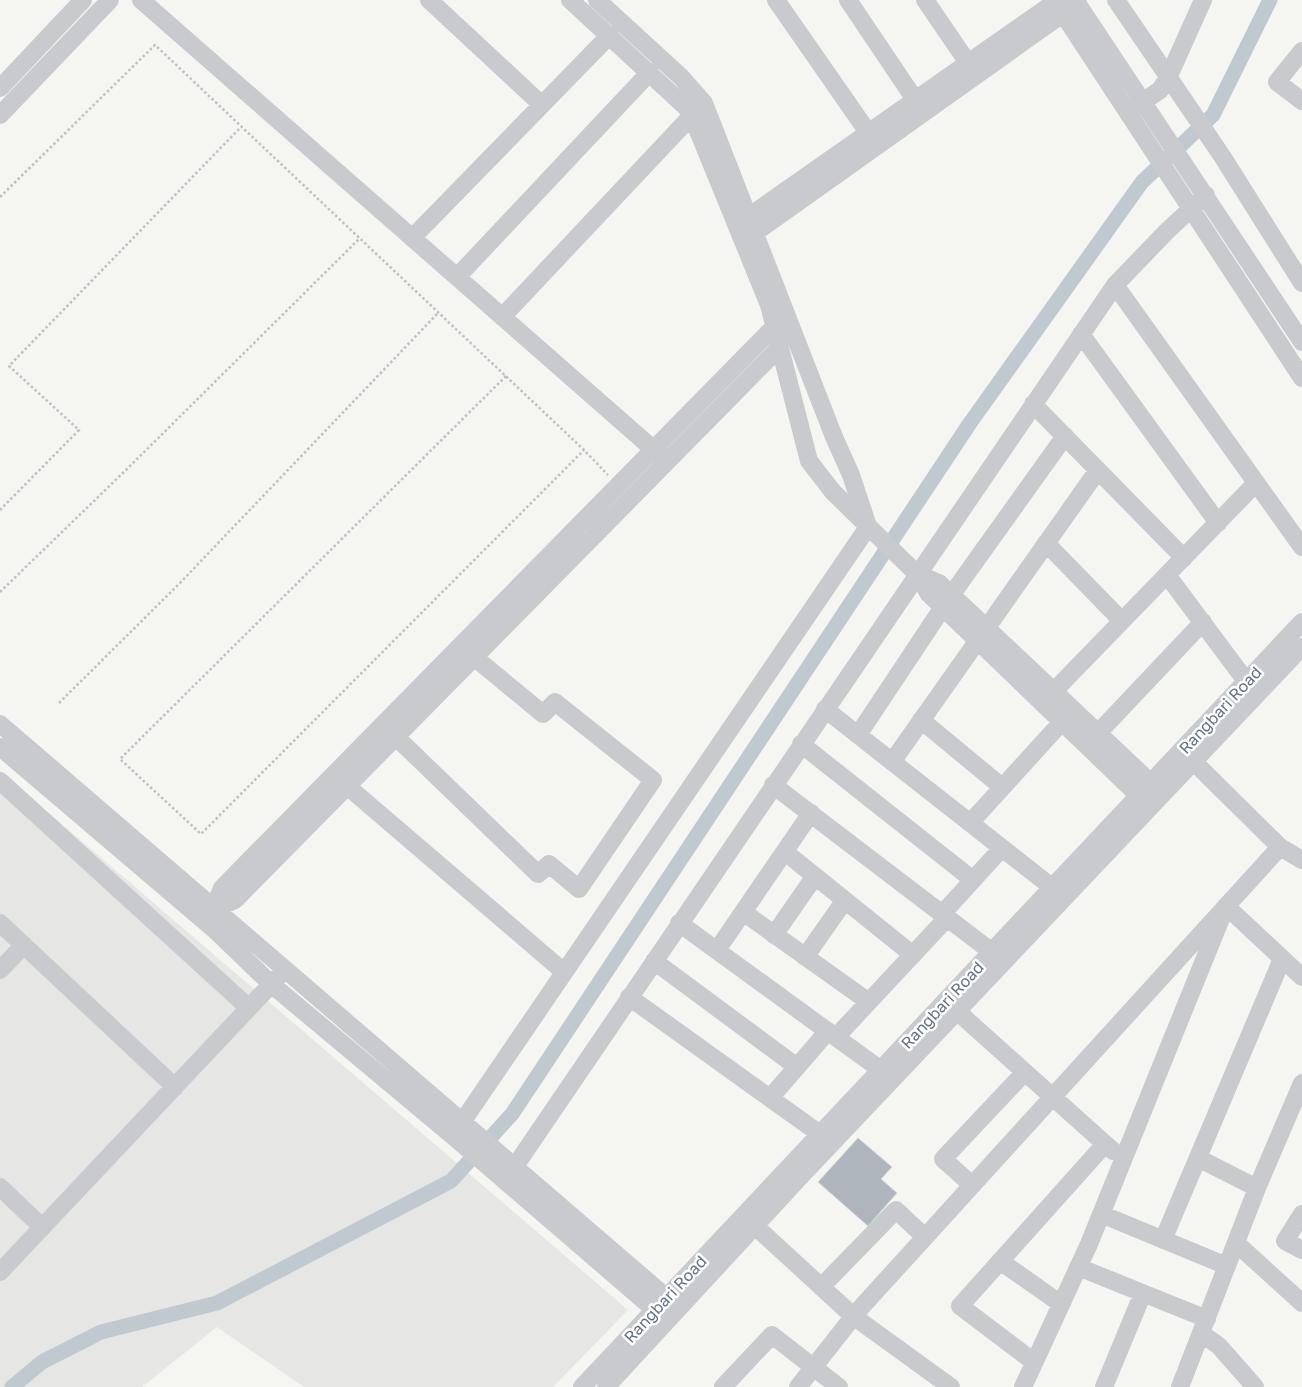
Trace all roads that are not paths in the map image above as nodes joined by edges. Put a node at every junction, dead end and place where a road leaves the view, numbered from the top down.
1 (83, 0) edge
2 (110, 0) edge
3 (141, 0) edge
4 (429, 0) edge
5 (570, 0) edge
6 (597, 0) edge
7 (776, 0) edge
8 (848, 0) edge
9 (925, 0) edge
10 (1116, 0) edge
11 (1203, 0) edge
12 (1077, 2) edge
13 (1058, 4) edge
14 (610, 36) junction
15 (1302, 51) edge
16 (968, 63) junction
17 (650, 72) junction
18 (1168, 78) junction
19 (1, 84) edge
20 (1302, 101) edge
21 (1144, 102) junction
22 (542, 105) junction
23 (920, 106) junction
24 (698, 109) junction
25 (1128, 113) junction
26 (0, 115) edge
27 (873, 139) junction
28 (1206, 195) junction
29 (1191, 208) junction
30 (746, 229) junction
31 (412, 238) junction
32 (457, 277) junction
33 (1302, 284) edge
34 (1115, 285) junction
35 (502, 317) junction
36 (775, 326) junction
37 (1081, 334) junction
38 (1302, 342) edge
39 (780, 347) junction
40 (1302, 378) edge
41 (1034, 404) junction
42 (1065, 436) junction
43 (653, 450) junction
44 (667, 462) junction
45 (1098, 470) junction
46 (1256, 484) junction
47 (1218, 523) junction
48 (872, 531) junction
49 (1046, 543) junction
50 (1302, 547) edge
51 (1184, 558) junction
52 (912, 569) junction
53 (1167, 575) junction
54 (948, 601) junction
55 (1122, 621) junction
56 (1203, 622) junction
57 (1302, 622) edge
58 (982, 633) junction
59 (1302, 647) edge
60 (474, 657) junction
61 (441, 665) junction
62 (453, 678) junction
63 (1246, 682) junction
64 (1054, 691) junction
65 (825, 709) junction
66 (1068, 715) junction
67 (921, 720) junction
68 (0, 724) edge
69 (1098, 733) junction
70 (858, 735) junction
71 (395, 736) junction
72 (801, 744) junction
73 (0, 747) edge
74 (892, 762) junction
75 (1194, 762) junction
76 (0, 781) edge
77 (774, 785) junction
78 (346, 786) junction
79 (1002, 787) junction
80 (1145, 790) junction
81 (811, 814) junction
82 (970, 823) junction
83 (1280, 847) junction
84 (1002, 848) junction
85 (785, 852) junction
86 (1302, 860) edge
87 (815, 876) junction
88 (973, 880) junction
89 (1052, 888) junction
90 (845, 900) junction
91 (1226, 906) junction
92 (214, 909) junction
93 (743, 912) junction
94 (945, 916) junction
95 (0, 922) edge
96 (679, 923) junction
97 (774, 935) junction
98 (24, 946) junction
99 (716, 950) junction
100 (992, 952) junction
101 (913, 954) junction
102 (805, 957) junction
103 (1282, 959) junction
104 (654, 960) junction
105 (0, 970) edge
106 (285, 970) junction
107 (564, 972) junction
108 (1302, 977) edge
109 (271, 984) junction
110 (629, 997) junction
111 (869, 1002) junction
112 (952, 1006) junction
113 (248, 1008) junction
114 (832, 1034) junction
115 (797, 1067) junction
116 (881, 1070) junction
117 (1025, 1072) junction
118 (1302, 1083) edge
119 (175, 1087) junction
120 (1053, 1097) junction
121 (770, 1098) junction
122 (462, 1133) junction
123 (820, 1134) junction
124 (1105, 1144) junction
125 (1198, 1158) junction
126 (1123, 1160) junction
127 (506, 1171) junction
128 (972, 1185) junction
129 (0, 1187) edge
130 (1257, 1188) junction
131 (1101, 1214) junction
132 (1302, 1214) edge
133 (755, 1226) junction
134 (42, 1227) junction
135 (925, 1237) junction
136 (1163, 1240) junction
137 (1236, 1242) junction
138 (1302, 1250) edge
139 (1000, 1261) junction
140 (1227, 1266) junction
141 (1078, 1267) junction
142 (0, 1272) edge
143 (821, 1287) junction
144 (1143, 1293) junction
145 (1302, 1303) edge
146 (1061, 1304) junction
147 (667, 1309) junction
148 (853, 1316) junction
149 (1204, 1326) junction
150 (1034, 1362) junction
151 (813, 1368) junction
152 (612, 1379) edge
153 (582, 1387) edge
154 (723, 1387) edge
155 (798, 1387) edge
156 (839, 1387) edge
157 (950, 1387) edge
158 (1023, 1387) edge
159 (1104, 1387) edge
160 (1180, 1387) edge
161 (1255, 1387) edge

1 - 19 street
2 - 26 street
3 - 31 street
4 - 22 street
5 - 14 street
6 - 24 street
7 - 27 street
8 - 23 street
9 - 16 street
10 - 18 street
11 - 18 street
12 - 13 street
12 - 21 street
13 - 16 street
13 - 23 street
13 - 25 street
14 - 17 street
14 - 22 street
15 - 20 street
16 - 23 street
17 - 24 street
17 - 32 street
18 - 21 street
18 - 33 street
21 - 25 street
21 - 28 street
22 - 31 street
23 - 27 street
24 - 30 street
24 - 35 street
25 - 29 street
27 - 30 street
28 - 29 street
28 - 38 street
29 - 34 street
29 - 40 street
30 - 36 street
30 - 48 street
31 - 32 street
32 - 35 street
34 - 37 street
34 - 46 street
35 - 43 street
36 - 39 street
36 - 43 street
37 - 41 street
37 - 47 street
39 - 44 street
39 - 48 street
41 - 42 street
41 - 52 street
42 - 45 street
42 - 54 street
43 - 44 street
43 - 61 street
44 - 60 street
45 - 49 street
45 - 51 street
46 - 47 street
46 - 50 street
47 - 51 street
48 - 52 street
48 - 107 street
49 - 55 street
49 - 58 street
51 - 53 street
52 - 54 street
52 - 65 street
53 - 55 street
53 - 56 street
54 - 58 street
54 - 70 street
55 - 64 street
56 - 63 street
56 - 69 street
57 - 63 street, Rangbari Road
58 - 64 street
58 - 66 street
58 - 67 street
59 - 75 street, Rangbari Road
60 - 62 street
60 - 71 street
61 - 62 street
61 - 92 street
62 - 71 street
63 - 80 street, Rangbari Road
64 - 66 street
65 - 70 street
65 - 72 street
66 - 69 street
66 - 79 street
66 - 80 street
67 - 74 street
67 - 79 street
68 - 92 street
69 - 80 street
70 - 74 street
71 - 78 street
72 - 77 street
72 - 88 street
73 - 109 street
74 - 82 street
75 - 83 street
75 - 112 street, Rangbari Road
76 - 113 street
77 - 81 street
77 - 96 street
78 - 92 street
78 - 107 street
79 - 82 street
80 - 89 street, Rangbari Road
81 - 85 street
81 - 94 street
82 - 84 street
83 - 86 street
83 - 91 street
84 - 88 street
84 - 89 street
85 - 87 street
85 - 93 street
87 - 90 street
87 - 97 street
88 - 94 street
89 - 100 street, Rangbari Road
90 - 101 street
90 - 102 street
91 - 103 street
91 - 120 street
91 - 126 street
92 - 106 street
93 - 97 street
93 - 99 street
94 - 100 street
94 - 101 street
95 - 98 street
96 - 99 street
96 - 104 street
97 - 102 street
98 - 105 street
98 - 119 street
99 - 114 street
100 - 112 street, Rangbari Road
101 - 111 street
102 - 111 street
103 - 108 street
103 - 125 street
104 - 110 street
104 - 115 street
106 - 109 street
106 - 122 street
107 - 122 street
109 - 113 street
109 - 122 street
110 - 121 street
110 - 127 street
111 - 114 street
112 - 116 street, Rangbari Road
112 - 117 street
112 - 133 street, Rangbari Road
113 - 119 street
114 - 115 street
114 - 116 street
115 - 121 street
116 - 123 street, Rangbari Road
117 - 120 street
117 - 128 street
118 - 130 street
119 - 134 street
120 - 124 street
120 - 128 street
121 - 123 street
122 - 127 street
123 - 147 street, Rangbari Road
124 - 126 street
124 - 139 street
125 - 130 street
125 - 136 street
126 - 131 street
127 - 147 street
128 - 135 street
129 - 134 street
130 - 137 street
131 - 136 street
131 - 141 street
132 - 138 street
133 - 143 street
133 - 147 street, Rangbari Road
134 - 142 street
135 - 143 street
135 - 148 street
136 - 140 street
137 - 140 street
137 - 145 street
139 - 146 street
139 - 150 street
140 - 149 street
141 - 144 street
141 - 146 street
143 - 148 street
144 - 149 street
144 - 159 street
146 - 150 street
147 - 152 street, Rangbari Road
148 - 151 street
148 - 157 street
149 - 160 street
149 - 161 street
150 - 158 street
151 - 154 street
151 - 155 street
151 - 156 street
152 - 153 street, Rangbari Road

